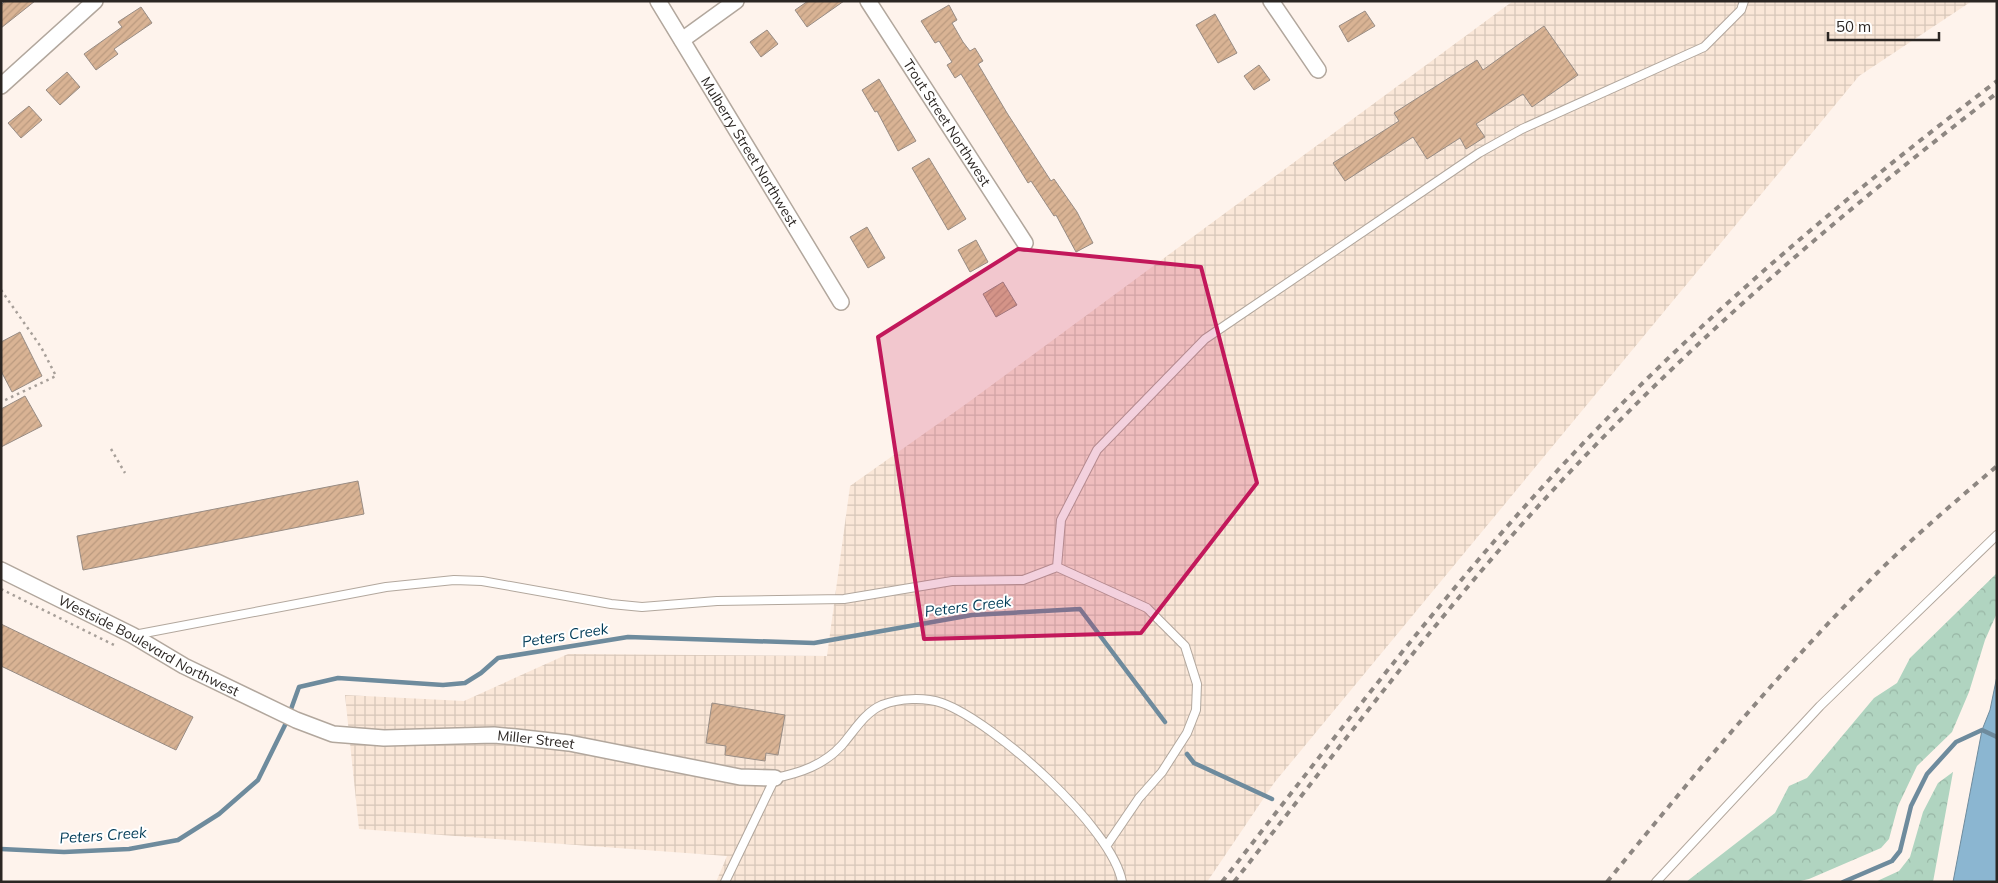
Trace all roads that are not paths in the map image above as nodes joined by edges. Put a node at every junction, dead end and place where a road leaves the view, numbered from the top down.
1 (95, 1) edge
2 (658, 1) edge
3 (736, 1) edge
4 (868, 1) edge
5 (1271, 1) edge
6 (1744, 1) edge
7 (682, 40) junction
8 (1318, 70) dead end
9 (1, 86) edge
10 (1025, 243) dead end
11 (841, 302) dead end
12 (1997, 535) edge
13 (1057, 567) junction
14 (1, 570) edge
15 (132, 635) junction
16 (296, 720) joint
17 (775, 778) junction
18 (1107, 845) junction
19 (725, 882) edge
20 (1122, 882) edge
21 (1656, 882) edge

1 - 9 street
2 - 7 street, Mulberry Street Northwest
3 - 7 street
4 - 10 street, Trout Street Northwest
5 - 8 street
6 - 13 lane
7 - 11 street, Mulberry Street Northwest
12 - 21 lane
13 - 15 lane
13 - 18 lane
14 - 15 street, Westside Boulevard Northwest
15 - 16 street, Westside Boulevard Northwest
16 - 17 street, Miller Street
17 - 18 lane
17 - 19 lane
18 - 20 lane

